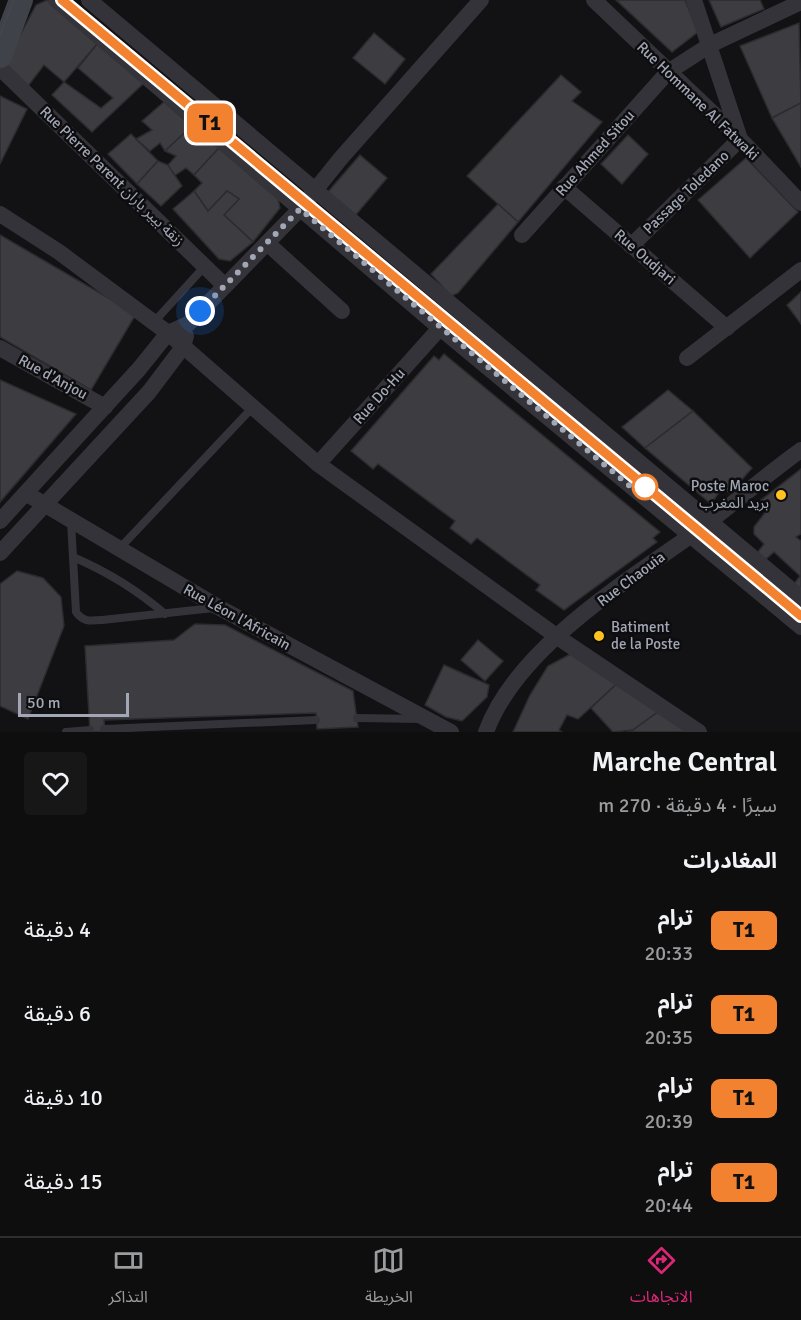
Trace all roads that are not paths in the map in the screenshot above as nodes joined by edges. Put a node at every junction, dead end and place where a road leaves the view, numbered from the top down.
1 (21, 0) edge
2 (56, 0) edge
3 (89, 0) edge
4 (481, 0) edge
5 (594, 0) edge
6 (694, 0) edge
7 (801, 2) edge
8 (710, 45) junction
9 (0, 56) edge
10 (0, 68) edge
11 (668, 72) junction
12 (740, 139) junction
13 (564, 187) junction
14 (315, 189) junction
15 (801, 203) edge
16 (300, 209) junction
17 (0, 214) edge
18 (522, 235) dead end
19 (267, 243) junction
20 (631, 246) junction
21 (205, 266) junction
22 (801, 270) edge
23 (224, 285) junction
24 (342, 311) dead end
25 (154, 322) junction
26 (188, 324) junction
27 (727, 327) junction
28 (440, 328) junction
29 (168, 333) junction
30 (183, 347) junction
31 (0, 348) edge
32 (687, 358) dead end
33 (105, 407) junction
34 (253, 407) junction
35 (801, 450) edge
36 (318, 464) junction
37 (27, 494) junction
38 (46, 507) junction
39 (711, 520) junction
40 (0, 521) edge
41 (71, 521) junction
42 (690, 536) junction
43 (119, 549) junction
44 (0, 554) edge
45 (73, 557) junction
46 (801, 598) edge
47 (218, 607) junction
48 (165, 614) junction
49 (801, 627) edge
50 (559, 638) junction
51 (357, 718) dead end
52 (316, 720) dead end
53 (426, 720) junction
54 (104, 729) dead end
55 (90, 730) dead end
56 (66, 732) edge
57 (451, 732) edge
58 (486, 732) edge
59 (699, 732) edge

1 - 9 street
2 - 16 street
3 - 14 street
4 - 14 street
5 - 11 street, Rue Hommane Al Fatwaki
6 - 8 street
7 - 8 street, Rue Ahmed Sitou
8 - 11 street, Rue Ahmed Sitou
8 - 12 street
10 - 21 street, Rue Pierre Parent زنقة بيير باران
11 - 12 street, Rue Hommane Al Fatwaki
11 - 13 street, Rue Ahmed Sitou
12 - 15 street, Rue Hommane Al Fatwaki
12 - 20 street, Passage Toledano
13 - 18 street, Rue Ahmed Sitou
13 - 20 street, Rue Oudjari
14 - 16 street
14 - 39 street
16 - 19 street
16 - 28 street
17 - 25 street
19 - 23 street
19 - 24 street
20 - 27 street, Rue Oudjari
21 - 23 street, Rue Pierre Parent زنقة بيير باران
21 - 25 lane
22 - 27 street
23 - 26 street
25 - 29 street
26 - 29 street
26 - 30 street
27 - 32 street
28 - 36 street, Rue Do-Hu
28 - 42 street
29 - 30 street
29 - 33 street
30 - 34 street
30 - 38 street
31 - 33 street, Rue d'Anjou
33 - 37 street
34 - 36 street
34 - 43 lane
35 - 39 street, Rue Chaouia
36 - 50 street
37 - 38 street, Rue Léon l'Africain
37 - 40 street
38 - 41 street, Rue Léon l'Africain
38 - 44 street
39 - 42 street, Rue Chaouia
39 - 46 street
41 - 43 street, Rue Léon l'Africain
41 - 45 lane
42 - 49 street
42 - 50 street, Rue Chaouia
43 - 47 street, Rue Léon l'Africain
45 - 48 lane
45 - 48 lane
47 - 48 lane
47 - 53 street, Rue Léon l'Africain
50 - 58 street, Rue Chaouia
50 - 59 street
51 - 53 lane
52 - 54 lane
53 - 57 street, Rue Léon l'Africain
55 - 56 lane

